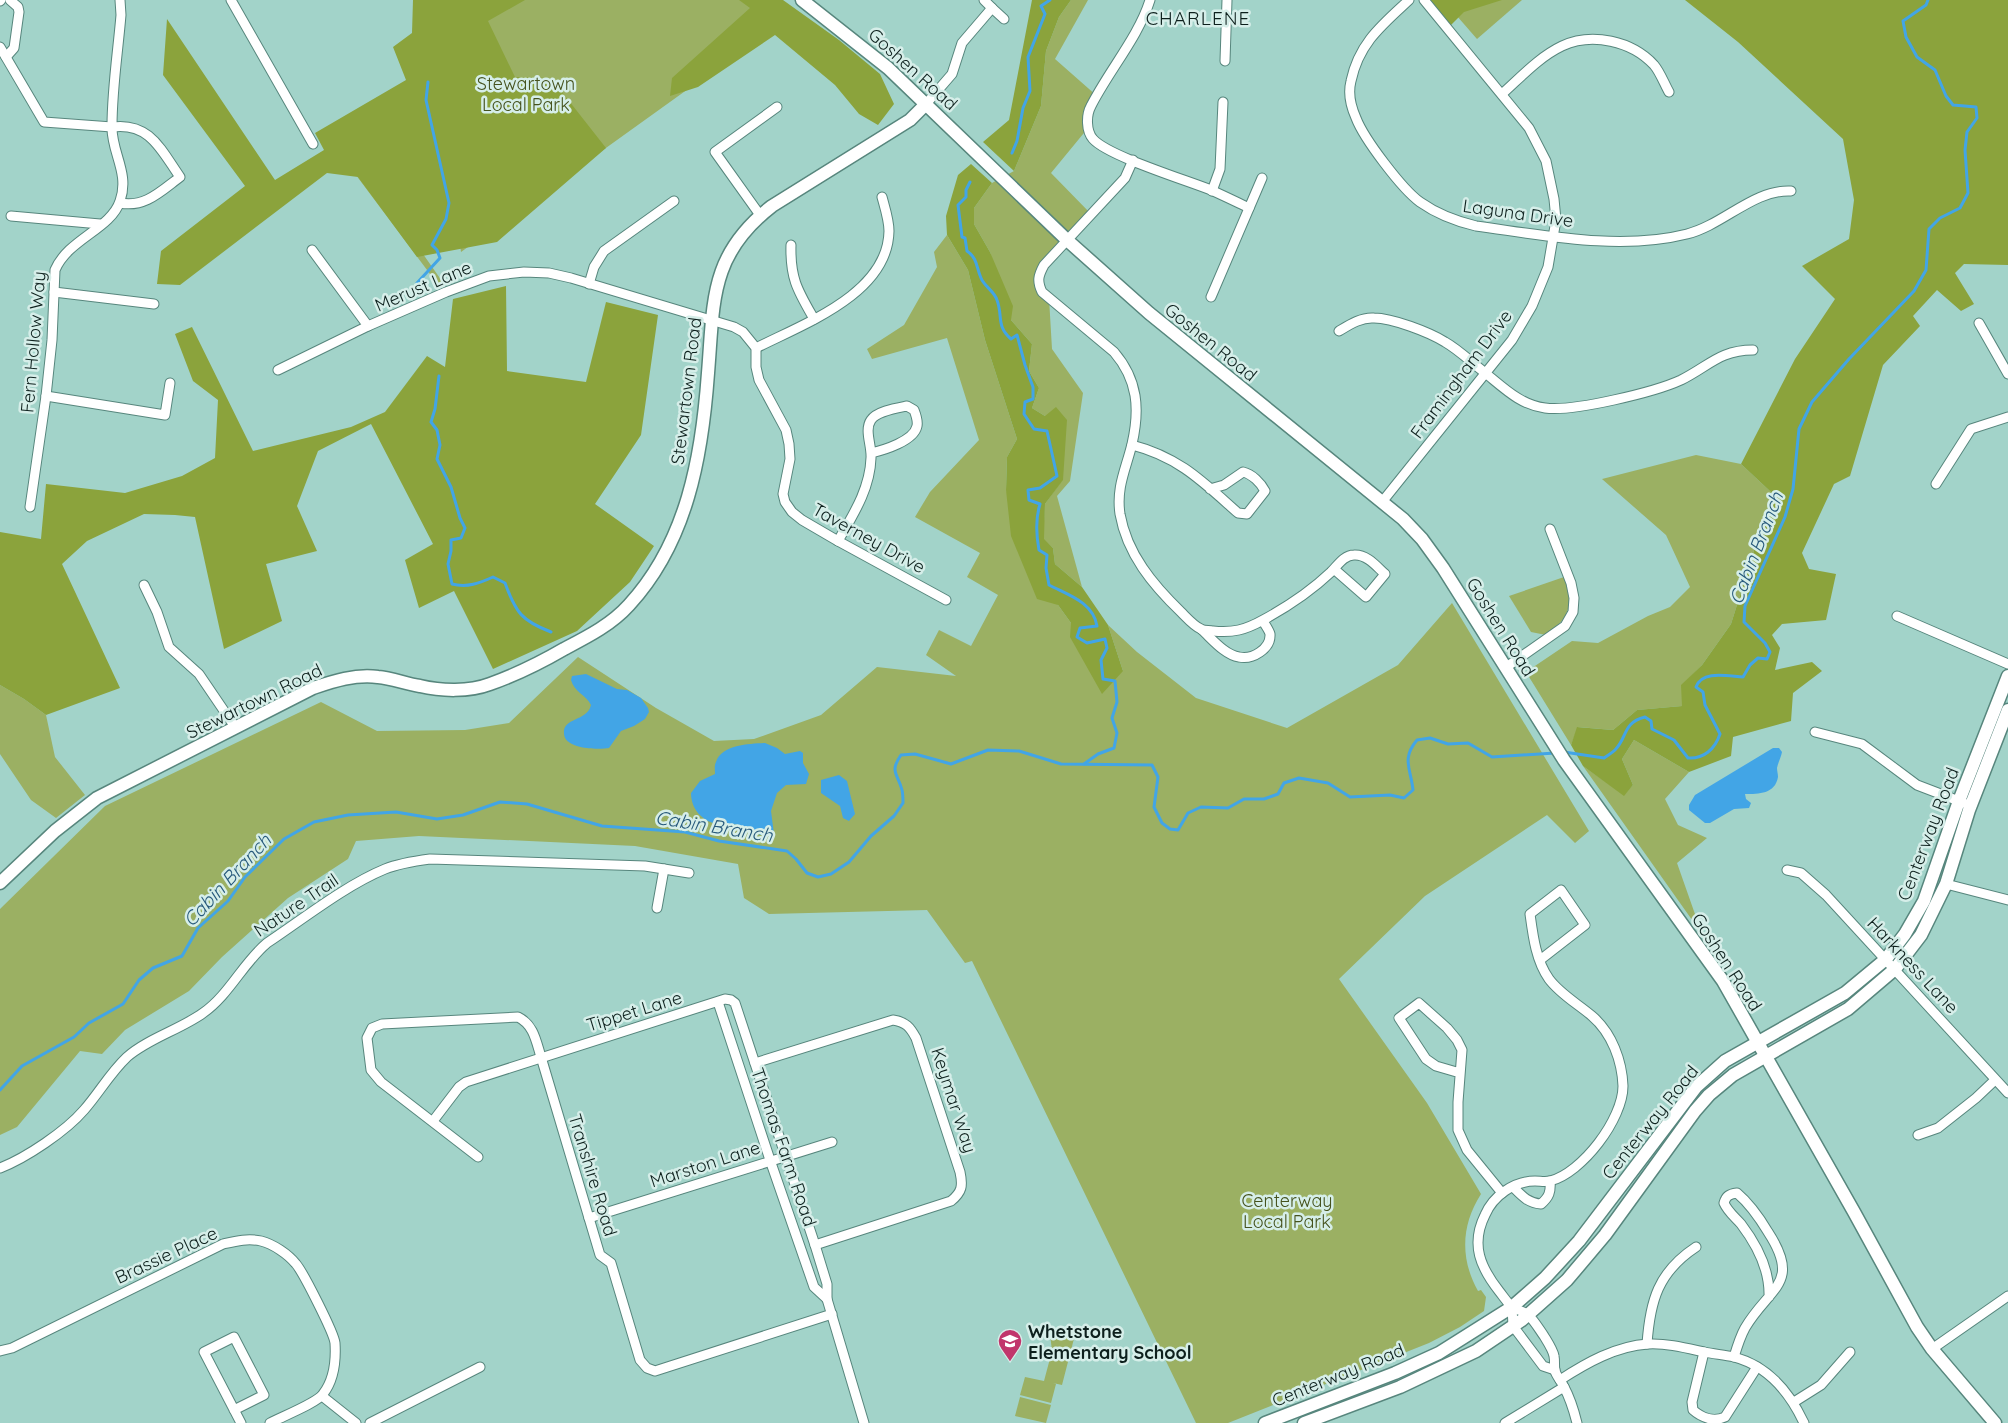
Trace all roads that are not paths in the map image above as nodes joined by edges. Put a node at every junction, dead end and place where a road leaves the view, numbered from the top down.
1 (10, 0) edge
2 (120, 0) edge
3 (231, 0) edge
4 (802, 0) edge
5 (984, 0) edge
6 (1150, 0) edge
7 (1227, 0) edge
8 (1409, 0) edge
9 (1424, 0) edge
10 (992, 8) junction
11 (1004, 19) dead end
12 (0, 47) edge
13 (6, 57) junction
14 (1225, 61) dead end
15 (1669, 92) dead end
16 (1502, 94) junction
17 (1223, 102) dead end
18 (926, 104) junction
19 (778, 107) dead end
20 (112, 128) junction
21 (313, 144) dead end
22 (1133, 160) junction
23 (1262, 178) dead end
24 (1212, 191) junction
25 (1791, 191) dead end
26 (882, 197) dead end
27 (674, 200) dead end
28 (120, 203) junction
29 (1249, 208) junction
30 (760, 215) junction
31 (11, 216) dead end
32 (100, 224) junction
33 (1554, 236) junction
34 (1067, 240) junction
35 (791, 246) dead end
36 (312, 250) dead end
37 (589, 284) junction
38 (54, 292) junction
39 (1211, 297) dead end
40 (154, 304) dead end
41 (814, 319) junction
42 (712, 322) junction
43 (1979, 323) dead end
44 (368, 326) junction
45 (1339, 331) dead end
46 (756, 348) junction
47 (1753, 350) dead end
48 (278, 370) dead end
49 (1486, 374) junction
50 (2008, 374) edge
51 (170, 383) dead end
52 (46, 396) junction
53 (2008, 416) edge
54 (1132, 445) junction
55 (871, 453) junction
56 (1936, 484) dead end
57 (1210, 489) junction
58 (1382, 502) junction
59 (30, 506) dead end
60 (1550, 529) dead end
61 (838, 541) junction
62 (1334, 569) junction
63 (144, 585) dead end
64 (946, 600) dead end
65 (1897, 616) dead end
66 (1263, 621) junction
67 (1202, 630) junction
68 (2008, 664) edge
69 (1505, 668) junction
70 (2008, 676) edge
71 (2008, 710) edge
72 (235, 727) junction
73 (1815, 732) dead end
74 (2003, 736) edge
75 (1965, 804) junction
76 (664, 869) junction
77 (1787, 870) dead end
78 (689, 873) dead end
79 (0, 882) edge
80 (1946, 884) junction
81 (2008, 900) edge
82 (657, 908) dead end
83 (1886, 959) junction
84 (1540, 960) junction
85 (1895, 969) junction
86 (718, 1002) junction
87 (735, 1004) joint
88 (1757, 1044) junction
89 (541, 1057) junction
90 (1766, 1058) junction
91 (755, 1063) junction
92 (1460, 1073) junction
93 (1995, 1080) junction
94 (2008, 1093) edge
95 (433, 1121) junction
96 (1918, 1135) dead end
97 (832, 1142) dead end
98 (786, 1155) junction
99 (478, 1157) dead end
100 (770, 1160) junction
101 (0, 1168) edge
102 (1550, 1181) junction
103 (1513, 1187) junction
104 (1502, 1193) junction
105 (589, 1218) junction
106 (815, 1245) junction
107 (1696, 1247) dead end
108 (2008, 1296) edge
109 (1769, 1297) junction
110 (827, 1299) junction
111 (1512, 1307) junction
112 (832, 1314) junction
113 (1528, 1314) junction
114 (1513, 1326) junction
115 (1647, 1344) junction
116 (1932, 1349) junction
117 (0, 1351) edge
118 (1704, 1352) junction
119 (1850, 1352) dead end
120 (1734, 1357) junction
121 (480, 1367) dead end
122 (1757, 1367) junction
123 (1555, 1370) junction
124 (1562, 1384) junction
125 (322, 1396) junction
126 (1794, 1402) junction
127 (1316, 1404) junction
128 (234, 1410) junction
129 (1322, 1420) edge
130 (240, 1423) edge
131 (270, 1423) edge
132 (356, 1423) edge
133 (370, 1423) edge
134 (862, 1423) edge
135 (1265, 1423) edge
136 (1304, 1423) edge
137 (1505, 1423) edge
138 (1577, 1423) edge
139 (1804, 1423) edge
140 (1995, 1423) edge

1 - 13 street
2 - 20 street
3 - 21 street
4 - 18 street, Goshen Road
5 - 10 street
6 - 22 street
7 - 14 street
8 - 33 street, Laguna Drive
9 - 16 street, Framingham Drive
10 - 11 street
10 - 18 street
12 - 13 street
13 - 20 street
15 - 16 street
16 - 33 street, Framingham Drive
17 - 24 street
18 - 30 street, Stewartown Road
18 - 34 street, Goshen Road
19 - 30 street
20 - 28 street
20 - 28 street
22 - 24 street
22 - 34 street
23 - 29 street
24 - 29 street
25 - 33 street, Laguna Drive
26 - 41 street
27 - 37 street
28 - 32 street, Fern Hollow Way
29 - 39 street
30 - 42 street, Stewartown Road
31 - 32 street
32 - 38 street, Fern Hollow Way
33 - 49 street, Framingham Drive
34 - 54 street
34 - 58 street, Goshen Road
35 - 41 street
36 - 44 street
37 - 42 street, Merust Lane
37 - 44 street, Merust Lane
38 - 40 street
38 - 52 street, Fern Hollow Way
41 - 46 street
42 - 46 street
42 - 72 street, Stewartown Road
43 - 50 street
44 - 48 street, Merust Lane
45 - 49 street
46 - 61 street, Taverney Drive
47 - 49 street
49 - 58 street, Framingham Drive
51 - 52 street
52 - 59 street, Fern Hollow Way
53 - 56 street
54 - 57 street
54 - 67 street
55 - 55 street
55 - 61 street
57 - 57 street
58 - 69 street, Goshen Road
60 - 69 street
61 - 64 street, Taverney Drive
62 - 62 street
62 - 66 street
63 - 72 street
65 - 68 street
66 - 67 street
66 - 67 street
69 - 88 street, Goshen Road
70 - 75 street, Centerway Road
71 - 74 street, Centerway Road
72 - 79 street, Stewartown Road
73 - 75 street
74 - 75 street, Centerway Road
75 - 80 street, Centerway Road
75 - 83 street, Centerway Road
76 - 78 street, Nature Trail
76 - 82 street
76 - 101 street, Nature Trail
77 - 83 street, Harkness Lane
80 - 81 street
80 - 85 street, Centerway Road
83 - 85 street, Harkness Lane
83 - 88 street, Centerway Road
84 - 84 street
84 - 102 street
85 - 90 street, Centerway Road
85 - 93 street, Harkness Lane
86 - 87 street, Tippet Lane
86 - 89 street, Tippet Lane
86 - 100 street, Thomas Farm Road
87 - 91 street, Thomas Farm Road
88 - 90 street, Goshen Road
88 - 111 street, Centerway Road
89 - 95 street
89 - 95 street, Transhire Road
89 - 105 street, Transhire Road
90 - 113 street, Centerway Road
90 - 116 street, Goshen Road
91 - 98 street, Thomas Farm Road
91 - 106 street, Keymar Way
92 - 92 street
92 - 104 street
93 - 94 street, Harkness Lane
93 - 96 street
95 - 99 street, Transhire Road
97 - 98 street, Marston Lane
98 - 100 street, Marston Lane
98 - 106 street, Thomas Farm Road
100 - 105 street, Marston Lane
100 - 110 street, Thomas Farm Road
102 - 103 street
102 - 103 street
103 - 104 street
104 - 111 street
105 - 112 street, Transhire Road
106 - 110 street, Thomas Farm Road
107 - 115 street
108 - 116 street
109 - 109 street
109 - 120 street
110 - 112 street, Thomas Farm Road
111 - 113 street
111 - 114 street
111 - 127 street, Centerway Road
112 - 134 street, Thomas Farm Road
113 - 114 street, Centerway Road
113 - 123 street
114 - 123 street
114 - 129 street, Centerway Road
115 - 118 street
115 - 124 street
116 - 140 street, Goshen Road
117 - 125 street, Brassie Place
118 - 120 street
118 - 122 street
119 - 126 street
120 - 122 street
121 - 133 street
122 - 126 street
123 - 124 street
124 - 137 street
124 - 138 street
125 - 131 street
125 - 132 street
126 - 139 street
127 - 129 street
127 - 135 street, Centerway Road
128 - 128 street
128 - 130 street
129 - 136 street, Centerway Road

